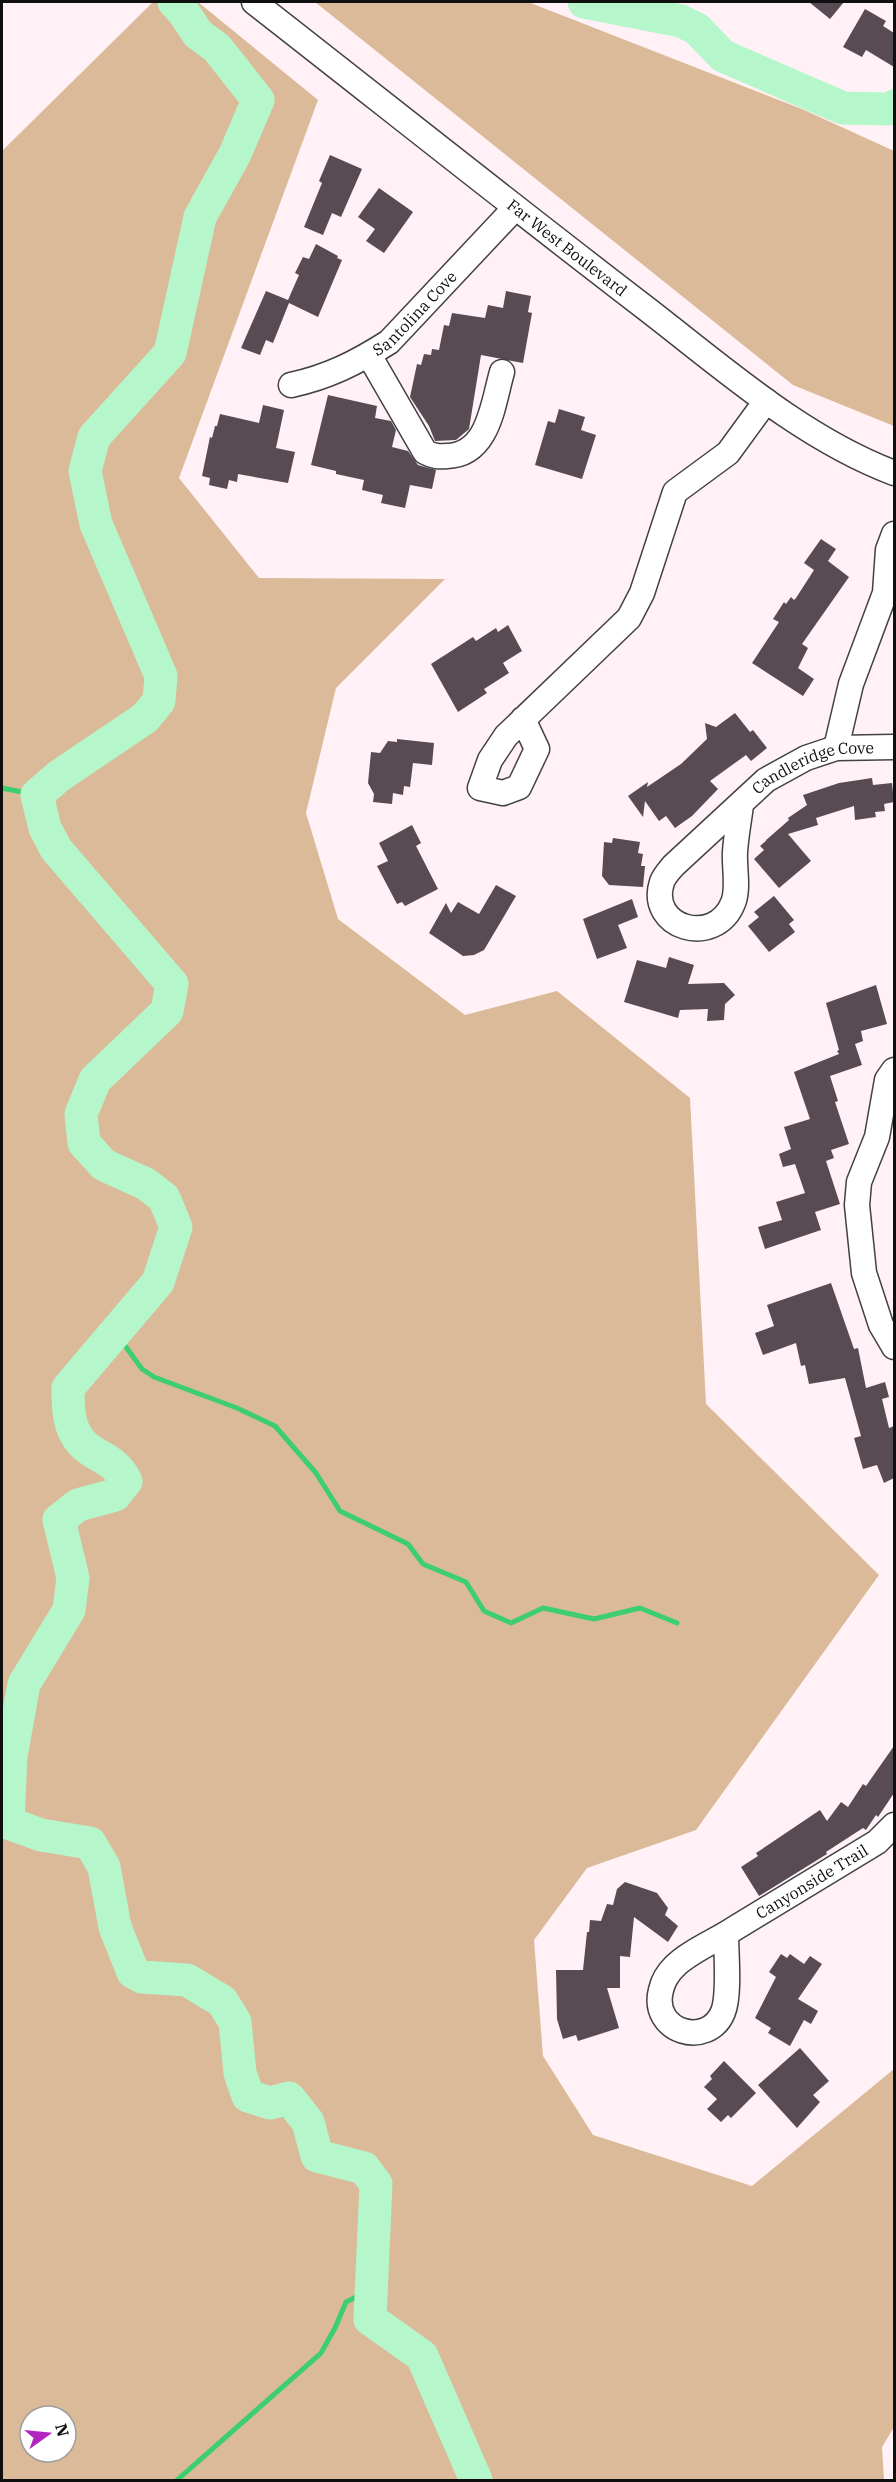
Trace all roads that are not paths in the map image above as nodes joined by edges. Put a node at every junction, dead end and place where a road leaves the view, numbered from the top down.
1 (254, 2) edge
2 (515, 208) junction
3 (369, 355) junction
4 (502, 372) dead end
5 (291, 385) dead end
6 (766, 401) junction
7 (894, 473) edge
8 (894, 534) edge
9 (890, 587) edge
10 (523, 719) dead end
11 (894, 747) edge
12 (836, 748) junction
13 (741, 805) junction
14 (894, 1070) edge
15 (894, 1347) edge
16 (894, 1825) edge
17 (726, 1934) dead end

1 - 2 street, Far West Boulevard
2 - 3 street, Santolina Cove
2 - 6 street, Far West Boulevard
3 - 4 street
3 - 5 street, Santolina Cove
6 - 7 street, Far West Boulevard
6 - 10 street
8 - 9 street
9 - 12 street
11 - 12 street, Candleridge Cove
12 - 13 street, Candleridge Cove
13 - 13 street, Candleridge Cove
14 - 15 street
16 - 17 street, Canyonside Trail

